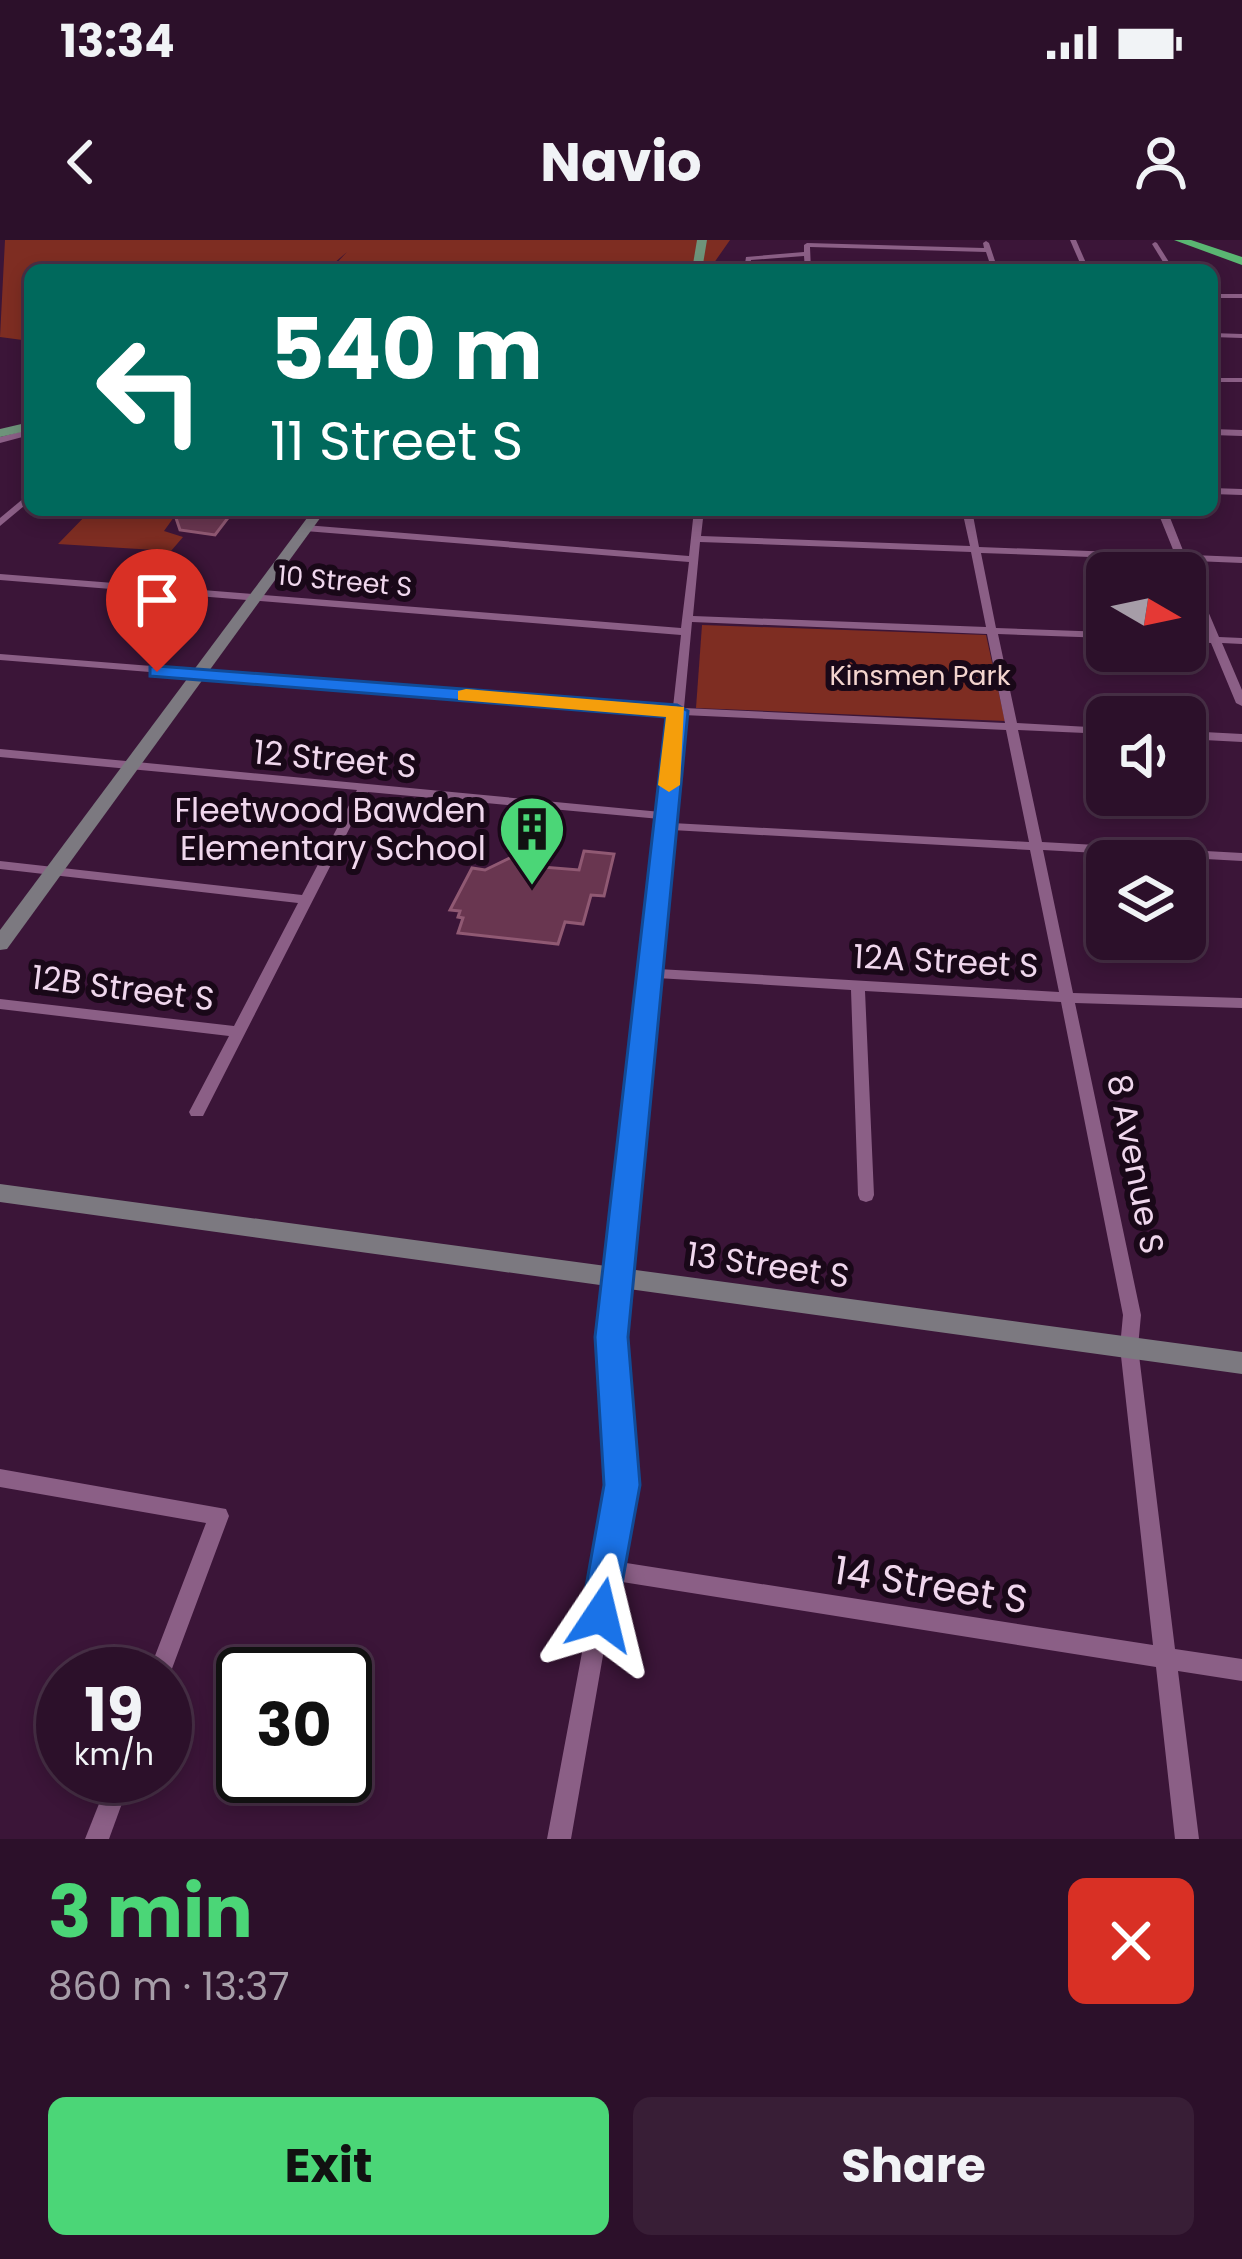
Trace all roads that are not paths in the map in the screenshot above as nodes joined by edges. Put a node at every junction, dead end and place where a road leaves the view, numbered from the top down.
1 (985, 240) edge
2 (1180, 240) edge
3 (1224, 240) edge
4 (1156, 244) dead end
5 (807, 250) junction
6 (988, 250) junction
7 (1242, 257) edge
8 (747, 264) edge
9 (808, 264) edge
10 (992, 264) edge
11 (1168, 264) edge
12 (24, 502) edge
13 (315, 516) edge
14 (698, 516) edge
15 (968, 516) edge
16 (1164, 516) edge
17 (0, 524) edge
18 (305, 528) junction
19 (696, 539) junction
20 (974, 550) junction
21 (1178, 552) edge
22 (1086, 554) edge
23 (694, 559) junction
24 (1206, 559) edge
25 (1242, 560) edge
26 (3, 581) edge
27 (254, 598) junction
28 (1206, 618) edge
29 (687, 626) junction
30 (992, 631) junction
31 (1086, 634) edge
32 (1206, 639) edge
33 (1215, 639) junction
34 (1242, 640) edge
35 (0, 657) edge
36 (196, 676) junction
37 (1242, 703) edge
38 (677, 711) junction
39 (1012, 727) junction
40 (1086, 730) edge
41 (1206, 736) edge
42 (1242, 738) edge
43 (0, 753) edge
44 (130, 766) junction
45 (363, 790) junction
46 (665, 821) junction
47 (1036, 843) junction
48 (1242, 857) edge
49 (0, 865) edge
50 (52, 871) junction
51 (307, 900) junction
52 (0, 944) edge
53 (648, 973) junction
54 (857, 987) junction
55 (1069, 998) junction
56 (1242, 1003) edge
57 (0, 1004) edge
58 (238, 1032) junction
59 (197, 1112) dead end
60 (0, 1193) edge
61 (866, 1196) dead end
62 (619, 1278) junction
63 (1129, 1347) junction
64 (1242, 1363) edge
65 (0, 1478) edge
66 (609, 1570) junction
67 (169, 1647) edge
68 (1167, 1659) junction
69 (1242, 1670) edge
70 (111, 1803) edge
71 (97, 1839) edge
72 (559, 1839) edge
73 (1187, 1839) edge

1 - 6 street
2 - 7 highway
3 - 7 highway
4 - 11 street
5 - 6 street
5 - 8 street
5 - 9 street
6 - 10 street
12 - 17 street
13 - 18 street
14 - 19 street
15 - 20 street, 8 Avenue S
16 - 21 street
18 - 23 street
18 - 27 street
19 - 20 street
19 - 23 street
20 - 22 street
20 - 30 street, 8 Avenue S
23 - 29 street
24 - 25 street
26 - 27 street, 10 Street S
27 - 29 street, 10 Street S
27 - 36 street
28 - 33 street
29 - 30 street, 10 Street S
29 - 38 street
30 - 31 street, 10 Street S
30 - 39 street, 8 Avenue S
32 - 33 street
33 - 34 street
33 - 37 street
35 - 36 street
36 - 38 street
36 - 44 street
38 - 39 street
38 - 46 street
39 - 40 street
39 - 47 street, 8 Avenue S
41 - 42 street
43 - 44 street, 12 Street S
44 - 45 street, 12 Street S
44 - 50 street
45 - 46 street, 12 Street S
45 - 51 street
46 - 47 street, 12 Street S
46 - 53 street
47 - 48 street, 12 Street S
47 - 55 street, 8 Avenue S
49 - 50 street
50 - 51 street
50 - 52 street
51 - 58 street
53 - 54 street, 12A Street S
53 - 62 street
54 - 55 street, 12A Street S
54 - 61 street
55 - 56 street, 12A Street S
55 - 63 street, 8 Avenue S
57 - 58 street, 12B Street S
58 - 59 street
60 - 62 street, 13 Street S
62 - 63 street, 13 Street S
62 - 66 street
63 - 64 street, 13 Street S
63 - 68 street, 8 Avenue S
65 - 67 street
66 - 68 street, 14 Street S
66 - 72 street
68 - 69 street, 14 Street S
68 - 73 street, 8 Avenue S
70 - 71 street

